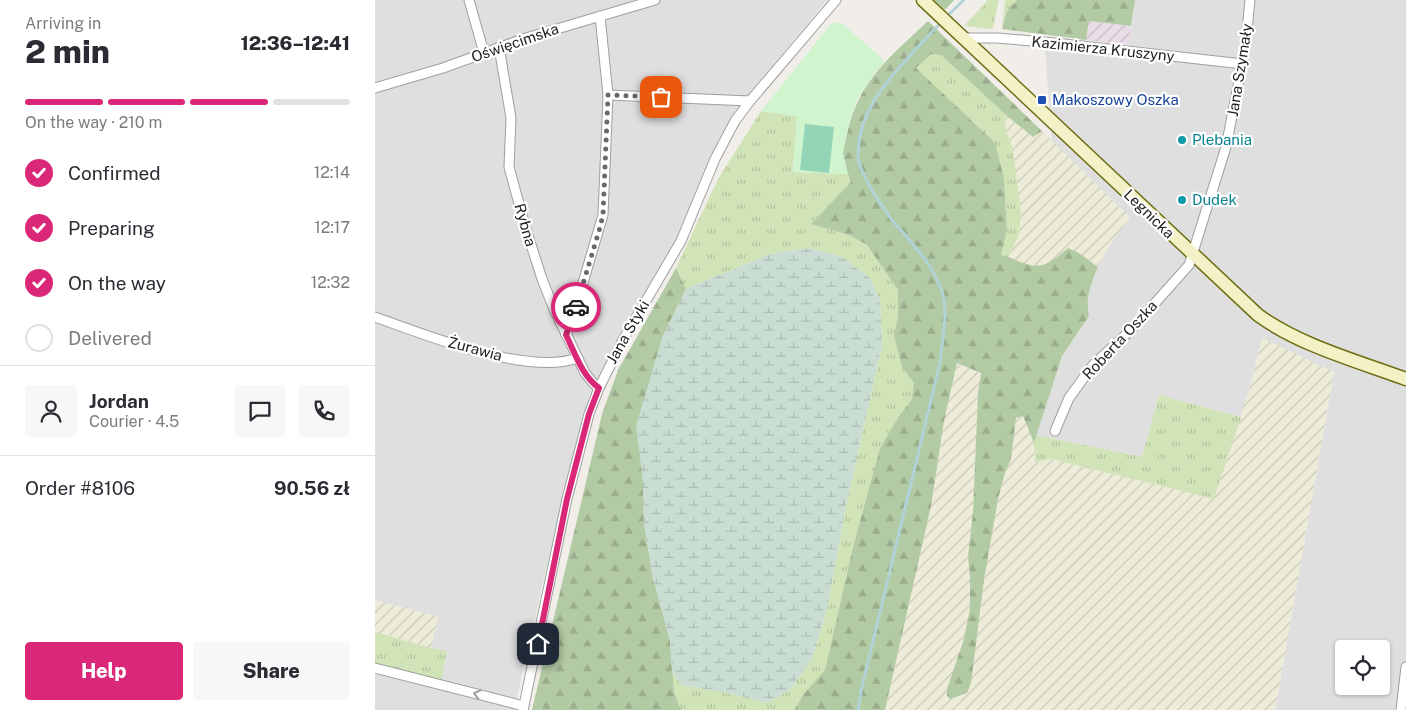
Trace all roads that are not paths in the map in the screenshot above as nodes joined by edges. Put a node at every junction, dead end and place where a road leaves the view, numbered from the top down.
1 (469, 0) edge
2 (655, 0) edge
3 (836, 0) edge
4 (923, 0) edge
5 (1250, 0) edge
6 (600, 16) junction
7 (960, 35) junction
8 (499, 47) junction
9 (484, 53) junction
10 (1243, 64) junction
11 (375, 88) edge
12 (608, 95) junction
13 (749, 101) junction
14 (1192, 255) junction
15 (375, 317) edge
16 (566, 335) junction
17 (578, 358) junction
18 (1406, 379) edge
19 (599, 388) junction
20 (1055, 431) dead end
21 (1406, 667) edge
22 (375, 668) edge
23 (523, 708) edge
24 (1401, 710) edge

1 - 9 street
2 - 6 street, Oświęcimska
3 - 13 street, Jana Styki
4 - 7 main road, Legnicka
5 - 10 street, Jana Szymały
6 - 8 street, Oświęcimska
6 - 12 street
7 - 10 street, Kazimierza Kruszyny
7 - 14 main road, Legnicka
8 - 9 street, Oświęcimska
8 - 16 street, Rybna
9 - 11 street, Oświęcimska
10 - 14 street, Jana Szymały
12 - 13 street
12 - 16 street
13 - 19 street, Jana Styki
14 - 18 main road, Legnicka
14 - 20 street, Roberta Oszka
15 - 17 street, Żurawia
16 - 17 street, Rybna
17 - 19 street, Rybna
19 - 23 street, Jana Styki
21 - 24 street
23 -> 22 street

